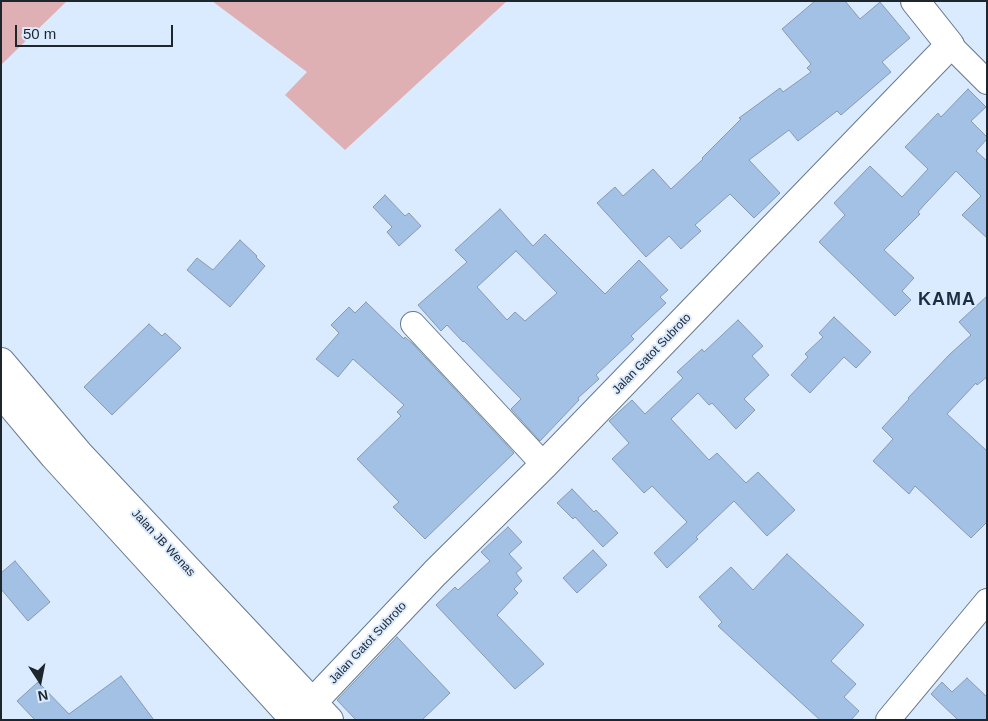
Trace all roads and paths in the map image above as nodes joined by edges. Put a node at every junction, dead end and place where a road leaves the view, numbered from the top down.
1 (915, 1) edge
2 (950, 45) junction
3 (987, 82) edge
4 (414, 324) dead end
5 (1, 362) edge
6 (1, 393) edge
7 (544, 466) junction
8 (987, 601) edge
9 (305, 716) edge
10 (888, 720) edge

1 - 2 street
2 - 3 street
2 - 7 street, Jalan Gatot Subroto
4 - 7 street
5 - 9 street, Jalan JB Wenas
6 - 9 street, Jalan JB Wenas
7 - 9 street, Jalan Gatot Subroto
8 - 10 street

